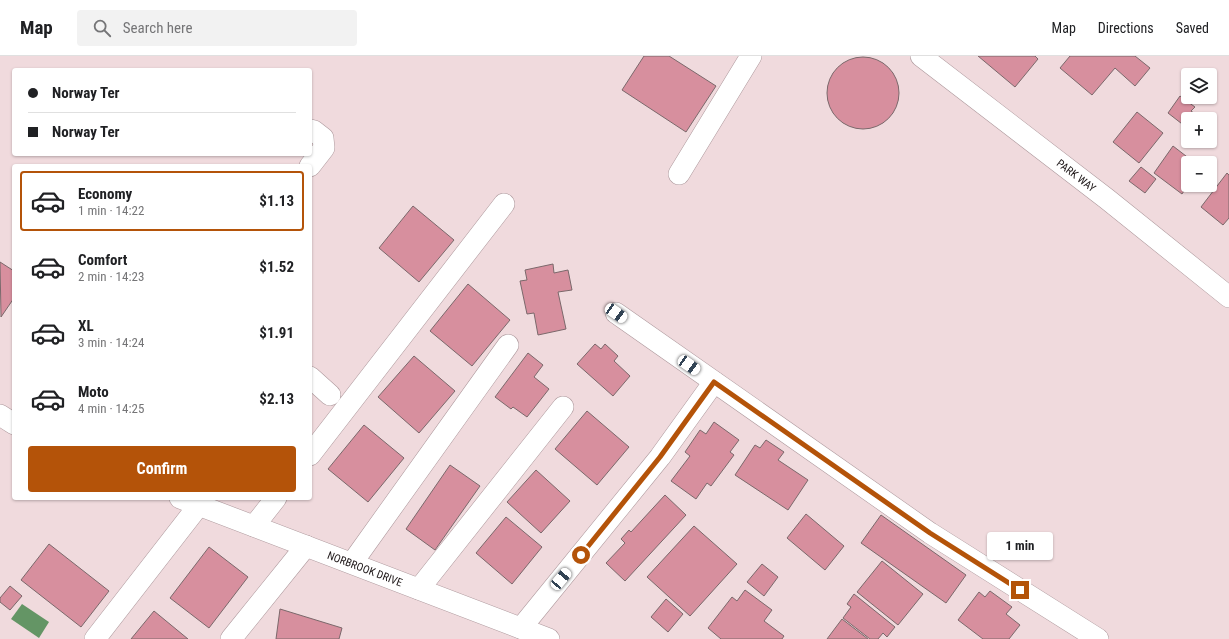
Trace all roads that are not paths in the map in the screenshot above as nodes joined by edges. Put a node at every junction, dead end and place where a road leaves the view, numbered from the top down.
1 (751, 56) edge
2 (921, 56) edge
3 (312, 130) edge
4 (312, 164) edge
5 (679, 174) dead end
6 (504, 204) dead end
7 (1229, 297) edge
8 (616, 313) dead end
9 (508, 346) dead end
10 (312, 379) edge
11 (714, 382) junction
12 (330, 395) dead end
13 (564, 407) dead end
14 (0, 415) edge
15 (12, 423) edge
16 (312, 452) edge
17 (274, 500) edge
18 (190, 502) edge
19 (254, 526) junction
20 (306, 546) junction
21 (352, 563) junction
22 (419, 589) junction
23 (521, 628) junction
24 (95, 639) edge
25 (231, 639) edge
26 (549, 639) edge
27 (1098, 639) edge

1 - 5 street
2 - 7 street, PARK WAY
3 - 4 street
6 - 16 street
8 - 11 street
9 - 21 street
10 - 12 street
11 - 23 street
11 - 27 street
13 - 22 street
14 - 15 street
17 - 19 street
18 - 19 street, NORBROOK DRIVE
18 - 24 street
19 - 20 street, NORBROOK DRIVE
20 - 21 street, NORBROOK DRIVE
20 - 25 street
21 - 22 street, NORBROOK DRIVE
22 - 23 street, NORBROOK DRIVE
23 - 26 street, NORBROOK DRIVE

